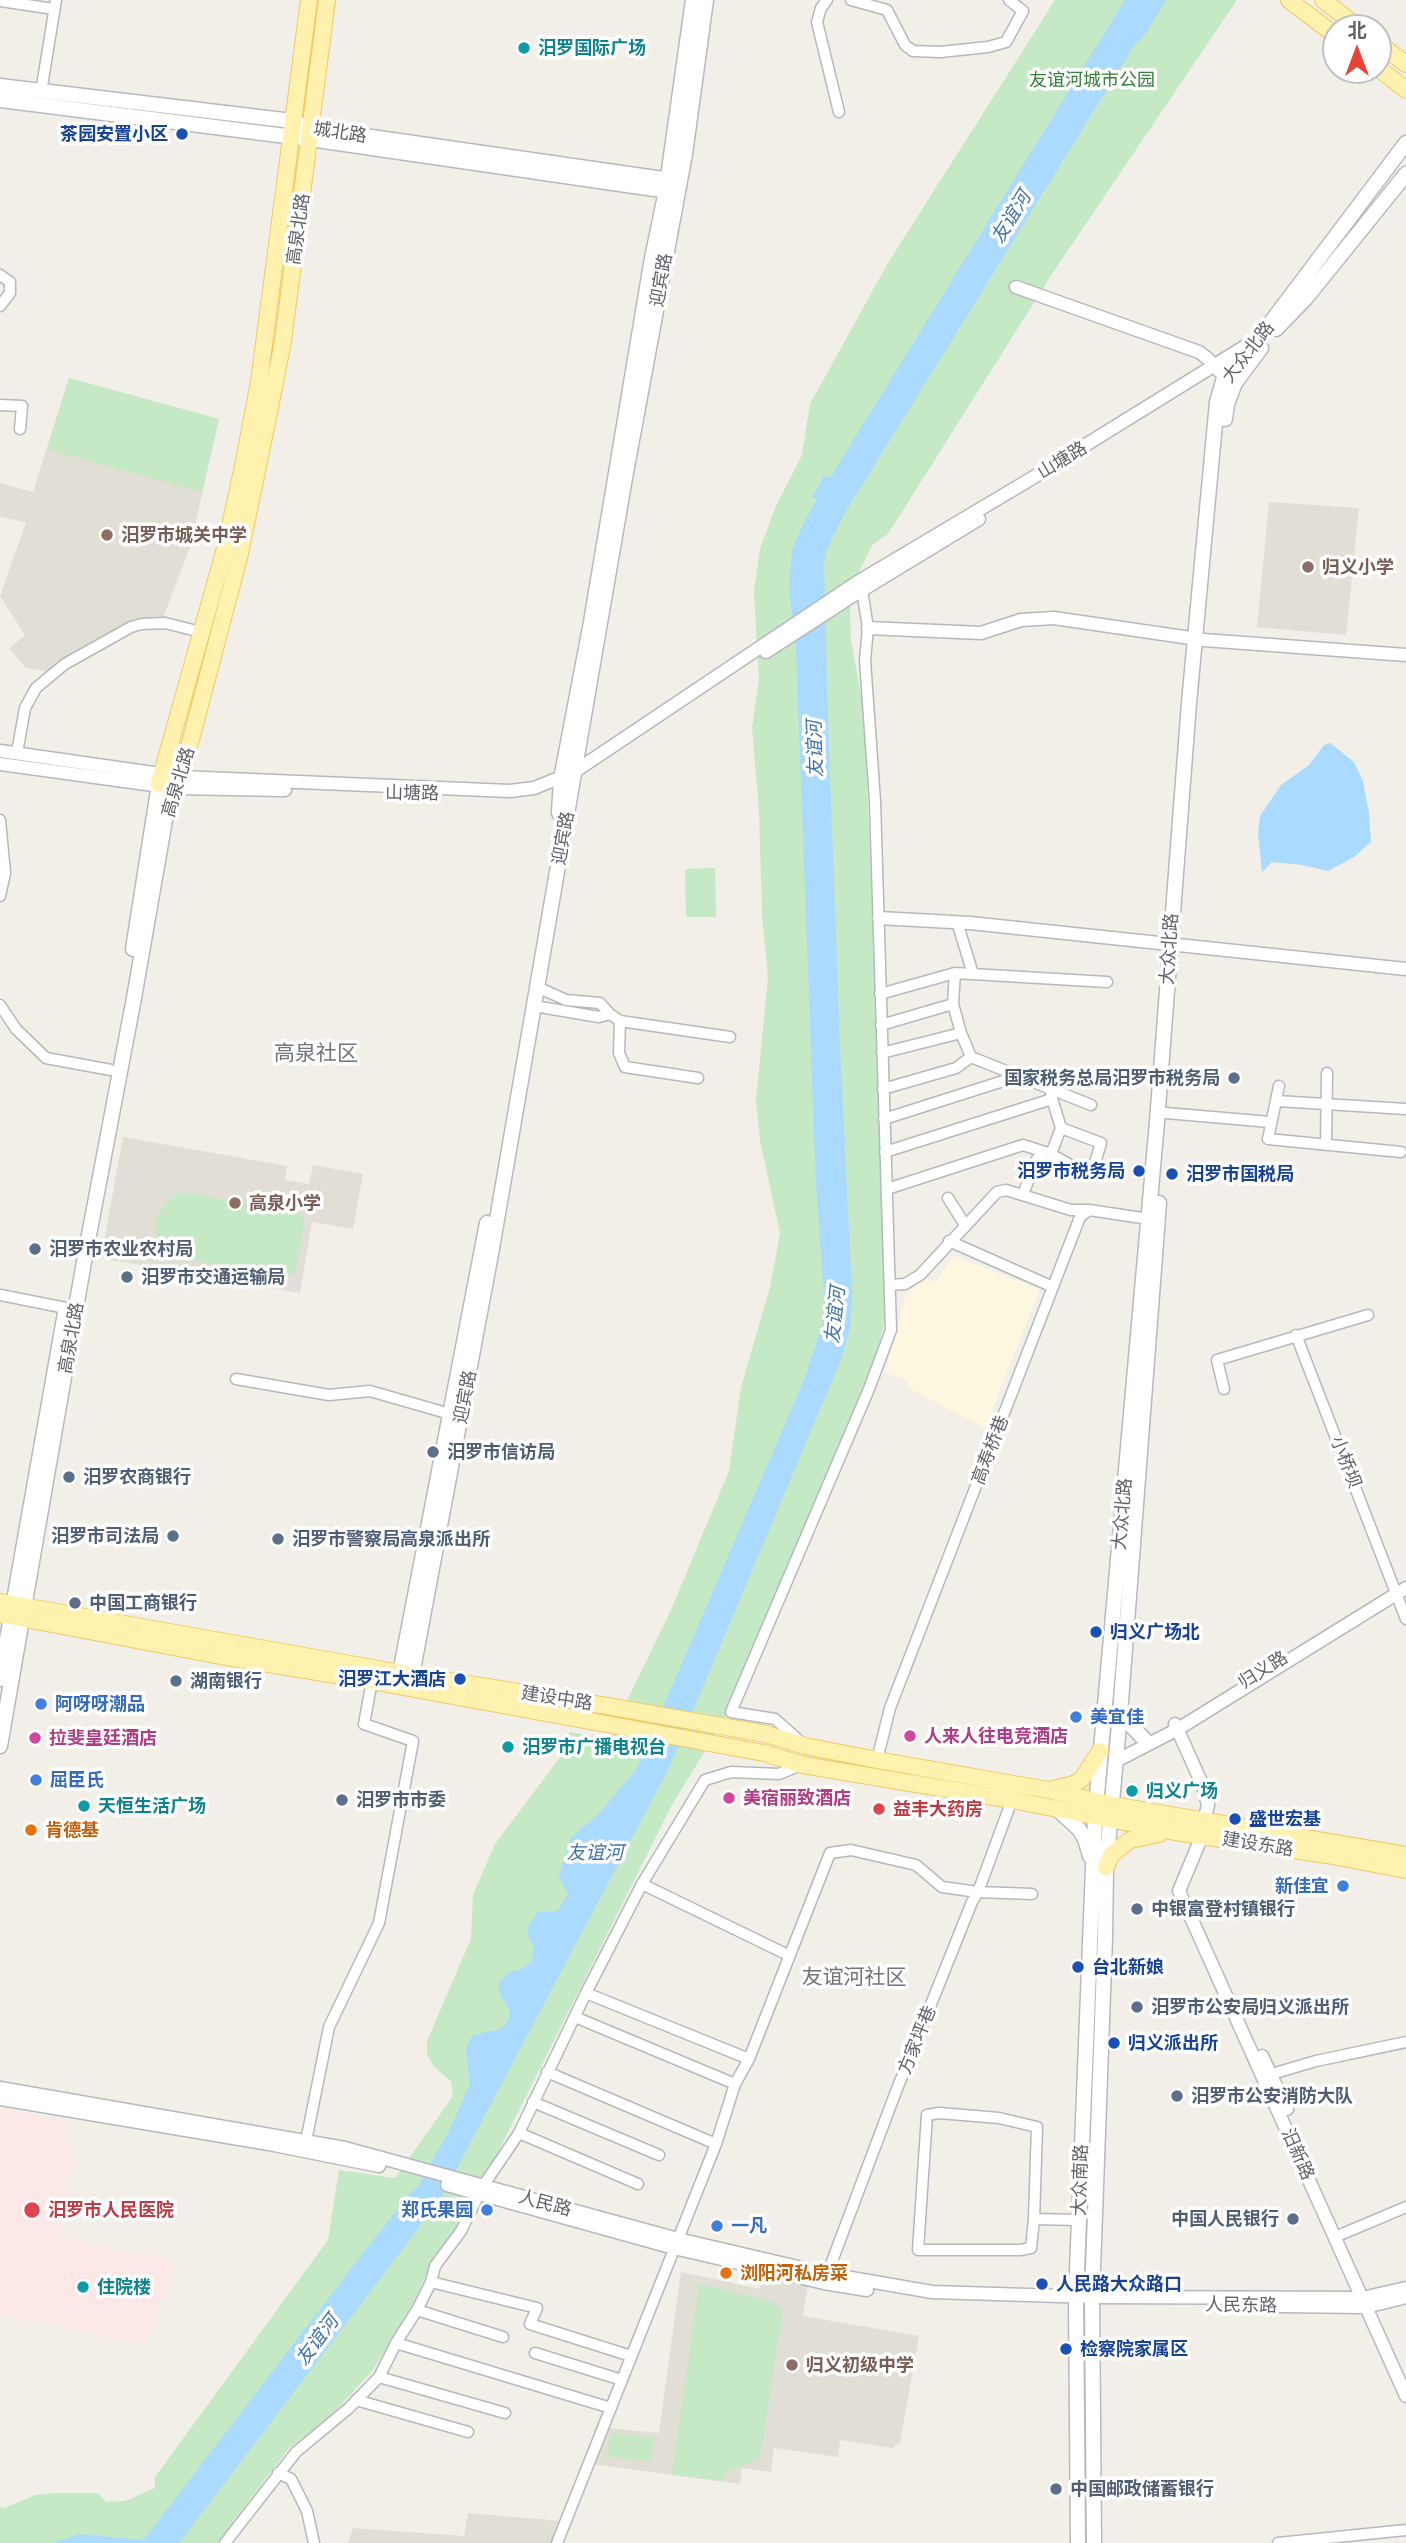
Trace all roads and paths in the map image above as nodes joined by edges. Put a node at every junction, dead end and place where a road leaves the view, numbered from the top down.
1 (309, 0) edge
2 (327, 0) edge
3 (693, 0) edge
4 (706, 0) edge
5 (827, 0) edge
6 (851, 0) edge
7 (1009, 0) edge
8 (1289, 0) edge
9 (1323, 0) edge
10 (0, 1) edge
11 (55, 4) edge
12 (1341, 14) edge
13 (1322, 25) edge
14 (1392, 79) edge
15 (0, 86) edge
16 (1406, 90) edge
17 (41, 92) junction
18 (0, 100) edge
19 (839, 112) dead end
20 (292, 129) junction
21 (310, 133) junction
22 (1406, 143) edge
23 (1406, 174) edge
24 (673, 186) junction
25 (0, 275) edge
26 (1016, 287) dead end
27 (0, 306) edge
28 (1263, 339) junction
29 (1220, 372) junction
30 (1227, 404) junction
31 (0, 405) edge
32 (20, 429) dead end
33 (862, 590) junction
34 (841, 598) junction
35 (868, 628) junction
36 (201, 632) junction
37 (1200, 639) junction
38 (1406, 655) edge
39 (0, 751) edge
40 (17, 753) junction
41 (0, 764) edge
42 (567, 779) junction
43 (169, 781) junction
44 (0, 820) edge
45 (0, 896) edge
46 (879, 918) junction
47 (957, 922) junction
48 (1174, 946) junction
49 (1406, 969) edge
50 (954, 973) junction
51 (973, 974) junction
52 (1107, 982) dead end
53 (537, 988) junction
54 (880, 994) junction
55 (953, 1004) junction
56 (0, 1005) edge
57 (534, 1006) junction
58 (610, 1014) junction
59 (620, 1021) junction
60 (881, 1025) junction
61 (961, 1033) junction
62 (730, 1037) dead end
63 (882, 1053) junction
64 (971, 1057) junction
65 (111, 1070) junction
66 (1327, 1073) dead end
67 (1019, 1076) junction
68 (698, 1078) dead end
69 (1279, 1086) dead end
70 (883, 1089) junction
71 (1051, 1094) junction
72 (1277, 1101) junction
73 (1326, 1104) junction
74 (1091, 1105) dead end
75 (1406, 1109) edge
76 (1166, 1113) junction
77 (884, 1119) junction
78 (1270, 1122) junction
79 (1061, 1128) junction
80 (1325, 1145) junction
81 (885, 1152) junction
82 (1401, 1152) dead end
83 (1051, 1154) junction
84 (887, 1189) junction
85 (1023, 1195) junction
86 (948, 1198) dead end
87 (1089, 1210) junction
88 (1153, 1220) junction
89 (965, 1225) junction
90 (949, 1241) junction
91 (890, 1285) junction
92 (1053, 1287) junction
93 (0, 1295) edge
94 (66, 1308) junction
95 (1368, 1315) dead end
96 (1296, 1335) junction
97 (236, 1379) dead end
98 (1224, 1389) dead end
99 (450, 1414) junction
100 (1406, 1581) edge
101 (1399, 1590) edge
102 (11, 1610) edge
103 (1406, 1619) edge
104 (406, 1674) junction
105 (0, 1679) edge
106 (373, 1681) junction
107 (1120, 1714) junction
108 (1177, 1727) junction
109 (1145, 1740) junction
110 (805, 1745) junction
111 (0, 1746) edge
112 (1111, 1755) junction
113 (877, 1760) junction
114 (803, 1765) junction
115 (1048, 1790) junction
116 (1012, 1800) junction
117 (1056, 1808) junction
118 (1104, 1811) junction
119 (1203, 1828) junction
120 (1175, 1832) junction
121 (1406, 1855) edge
122 (1099, 1867) junction
123 (1406, 1870) edge
124 (642, 1884) junction
125 (978, 1892) junction
126 (1032, 1894) dead end
127 (788, 1955) junction
128 (586, 1993) junction
129 (575, 2017) junction
130 (1406, 2042) edge
131 (749, 2059) junction
132 (547, 2072) junction
133 (1267, 2075) junction
134 (735, 2084) junction
135 (0, 2088) edge
136 (0, 2099) edge
137 (533, 2102) junction
138 (519, 2133) junction
139 (306, 2141) junction
140 (716, 2144) junction
141 (659, 2155) dead end
142 (409, 2169) junction
143 (638, 2184) dead end
144 (476, 2188) junction
145 (1406, 2207) edge
146 (1034, 2219) junction
147 (1079, 2220) junction
148 (1339, 2236) junction
149 (676, 2244) junction
150 (826, 2278) junction
151 (430, 2282) junction
152 (1406, 2288) edge
153 (1406, 2297) edge
154 (1075, 2300) junction
155 (1092, 2300) junction
156 (1368, 2301) junction
157 (416, 2311) junction
158 (503, 2337) dead end
159 (396, 2343) junction
160 (535, 2353) dead end
161 (631, 2357) junction
162 (379, 2376) junction
163 (1406, 2377) edge
164 (622, 2380) junction
165 (1406, 2396) edge
166 (356, 2400) junction
167 (611, 2408) junction
168 (505, 2413) dead end
169 (468, 2432) dead end
170 (278, 2473) junction
171 (1406, 2530) edge
172 (226, 2542) edge
173 (314, 2543) edge
174 (557, 2543) edge
175 (1078, 2543) edge
176 (1094, 2543) edge
177 (1278, 2543) edge

1 - 20 main road, 高泉北路
2 - 21 main road, 高泉北路
3 - 24 main road, 迎宾路
4 - 24 main road, 迎宾路
5 - 19 street
6 - 7 street
8 - 13 main road
9 - 12 main road
10 - 11 street
11 - 17 street
14 - 16 main road
15 - 17 main road, 城北路
17 - 20 main road, 城北路
18 - 20 main road, 城北路
20 - 21 main road, 城北路
20 - 36 main road, 高泉北路
21 - 24 main road, 城北路
21 - 43 main road, 高泉北路
22 - 28 main road, 大众北路
23 - 28 main road, 大众北路
24 - 42 main road, 迎宾路
25 - 27 street
26 - 29 street
28 - 29 street, 山塘路
28 - 29 main road, 大众北路
28 - 30 main road, 大众北路
29 - 30 street
29 - 33 street, 山塘路
29 - 34 street, 山塘路
29 - 37 main road, 大众北路
30 - 37 main road, 大众北路
31 - 32 street
33 - 34 street, 山塘路
33 - 35 street
34 - 42 street, 山塘路
35 - 37 street
35 - 46 street
36 - 40 street
36 - 43 main road, 高泉北路
37 - 38 street
37 - 48 main road, 大众北路
39 - 40 street, 山塘路
40 - 43 street, 山塘路
41 - 43 street, 山塘路
42 - 43 street, 山塘路
42 - 53 main road, 迎宾路
42 - 99 main road, 迎宾路
43 - 65 main road, 高泉北路
43 - 102 main road, 高泉北路
44 - 45 street
46 - 47 street
46 - 54 street
47 - 48 street
47 - 51 street
48 - 49 street
48 - 76 main road, 大众北路
48 - 88 main road, 大众北路
50 - 51 street
50 - 54 street
50 - 55 street
51 - 52 street
53 - 57 main road, 迎宾路
53 - 58 street
54 - 60 street
55 - 60 street
55 - 61 street
56 - 65 street
57 - 58 street
57 - 104 main road, 迎宾路
58 - 59 street
59 - 62 street
59 - 68 street
60 - 63 street
61 - 63 street
61 - 64 street
63 - 70 street
64 - 67 street
64 - 70 street
65 - 94 main road, 高泉北路
66 - 73 street
67 - 71 street
67 - 77 street
69 - 72 street
70 - 77 street
71 - 74 street
71 - 79 street
71 - 81 street
72 - 73 street
72 - 78 street
73 - 75 street
73 - 80 street
76 - 78 street
76 - 88 main road, 大众北路
77 - 81 street
78 - 80 street
79 - 83 street
79 - 83 street
80 - 82 street
81 - 84 street
83 - 84 street
83 - 85 street
84 - 91 street
85 - 87 street
85 - 89 street
86 - 89 street
87 - 88 street
87 - 92 street, 高寿桥巷
88 - 107 main road, 大众北路
88 - 112 main road, 大众北路
89 - 90 street
90 - 91 street
90 - 92 street
91 - 110 street
92 - 113 street, 高寿桥巷
93 - 94 street
94 - 102 main road, 高泉北路
95 - 96 street
96 - 98 street
96 - 101 street, 小桥坝
97 - 99 street
99 - 104 main road, 迎宾路
100 - 101 street
101 - 103 street, 小桥坝
101 - 108 street
102 - 104 main road, 建设中路
102 - 105 main road
102 - 106 main road, 建设中路
102 - 111 main road
104 - 110 main road, 建设中路
106 - 114 main road, 建设中路
106 - 139 street
107 - 109 main road
107 - 112 main road, 大众北路
108 - 109 street
108 - 112 street
108 - 119 street
109 - 112 street
110 - 113 main road, 建设中路
112 - 115 main road
112 - 118 main road, 大众北路
113 - 115 main road, 建设中路
114 - 116 main road, 建设中路
114 - 124 street
115 - 118 main road, 建设中路
116 - 117 main road, 建设中路
116 - 125 street, 方家坪巷
117 - 118 main road, 建设中路
117 - 122 main road
118 - 119 main road, 建设东路
118 - 120 main road, 建设东路
118 - 122 main road, 大众南路
119 - 120 main road, 建设东路
119 - 121 main road, 建设东路
119 - 123 main road, 建设东路
119 - 133 street, 汨新路
120 - 122 main road
122 - 147 main road, 大众南路
122 - 155 main road, 大众南路
124 - 127 street
124 - 128 street
125 - 126 street
125 - 127 street
125 - 150 street, 方家坪巷
127 - 131 street
128 - 129 street
128 - 131 street
129 - 132 street
129 - 134 street
130 - 133 street
131 - 134 street
132 - 137 street
132 - 140 street
133 - 148 street, 汨新路
134 - 140 street
135 - 139 street, 人民路
136 - 142 street, 人民路
137 - 138 street
137 - 141 street
138 - 143 street
138 - 144 street
139 - 142 street, 人民路
140 - 149 street
142 - 144 street, 人民路
144 - 149 street, 人民路
144 - 151 street
145 - 148 street
146 - 146 street
146 - 147 street
147 - 154 main road, 大众南路
148 - 156 street, 汨新路
149 - 150 street, 人民路
149 - 161 street
150 - 154 street, 人民路
151 - 157 street
151 - 161 street
152 - 156 street, 人民东路
153 - 156 street, 人民东路
154 - 155 street, 人民东路
154 - 175 main road, 大众南路
155 - 156 street, 人民东路
155 - 176 main road, 大众南路
156 - 163 street
156 - 165 street, 汨新路
157 - 158 street
157 - 159 street
159 - 162 street
159 - 167 street
160 - 164 street
161 - 164 street
162 - 166 street
162 - 168 street
164 - 167 street
166 - 169 street
166 - 170 street
167 - 174 street
170 - 172 street
170 - 173 street
171 - 177 street

